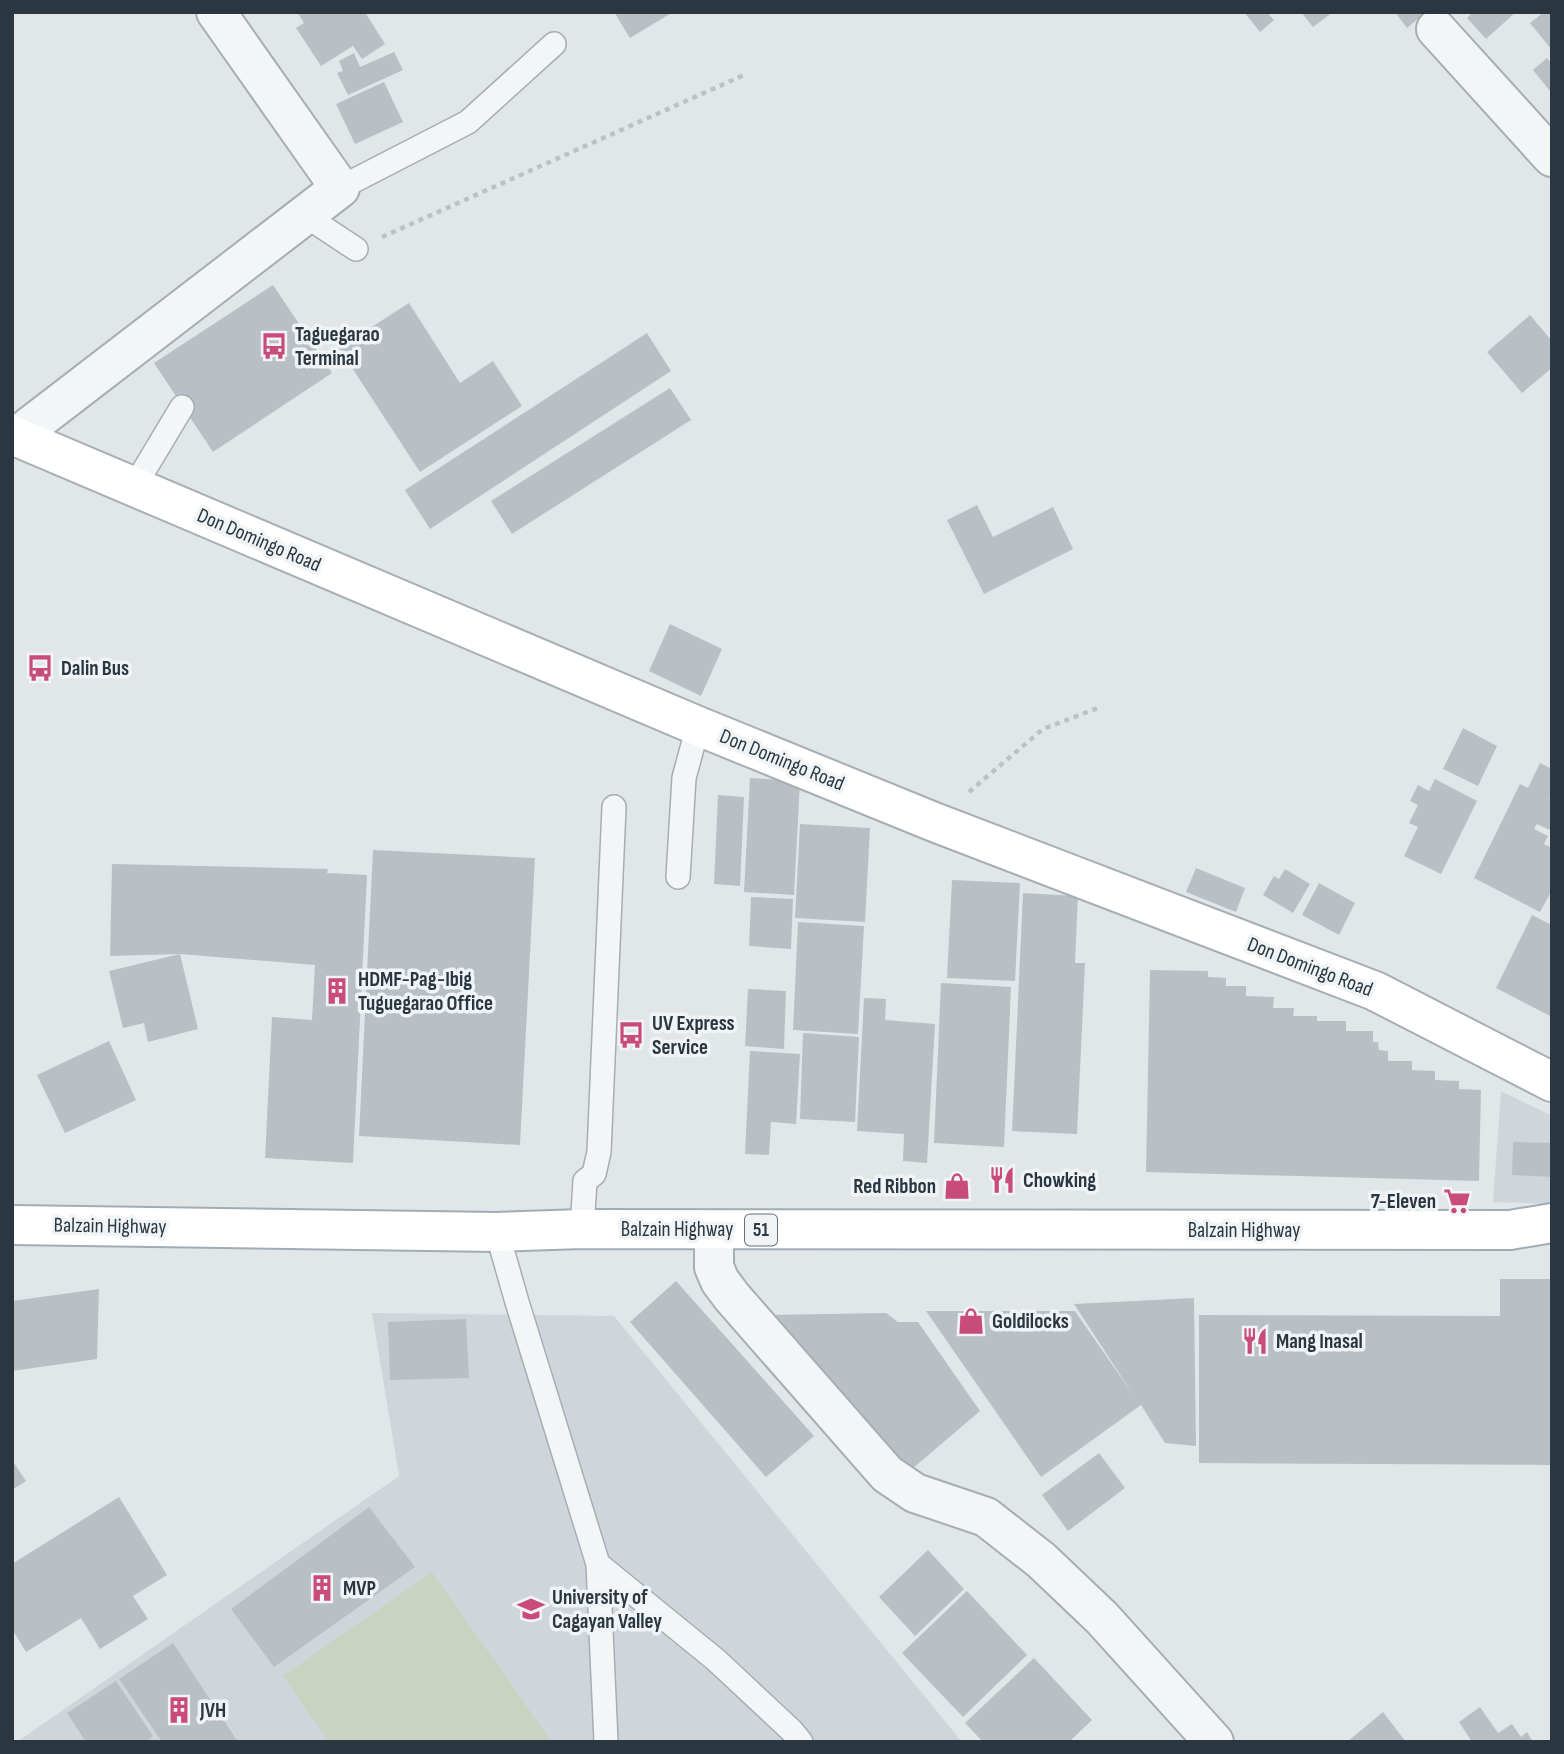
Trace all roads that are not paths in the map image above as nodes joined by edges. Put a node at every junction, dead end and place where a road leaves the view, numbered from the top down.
1 (216, 12) edge
2 (1436, 29) dead end
3 (554, 44) dead end
4 (1552, 158) edge
5 (340, 188) junction
6 (306, 216) junction
7 (356, 249) road end
8 (182, 407) dead end
9 (14, 436) edge
10 (134, 487) junction
11 (698, 726) junction
12 (614, 807) dead end
13 (678, 877) dead end
14 (1552, 1082) edge
15 (1552, 1223) edge
16 (12, 1225) edge
17 (582, 1229) junction
18 (713, 1230) junction
19 (1510, 1230) junction
20 (497, 1232) junction
21 (1552, 1246) edge
22 (598, 1564) junction
23 (606, 1742) edge
24 (801, 1742) edge
25 (1214, 1742) edge

1 - 5 street
2 - 4 street
3 - 5 lane
5 - 6 street
6 - 7 lane
6 - 9 street
8 - 10 lane
9 - 10 main road, Don Domingo Road
10 - 11 main road, Don Domingo Road
11 - 13 lane
11 - 14 main road, Don Domingo Road
12 - 17 lane
15 - 19 main road, Balzain Highway / 51
16 - 20 main road, Balzain Highway / 51
17 - 18 main road, Balzain Highway / 51
17 - 20 main road, Balzain Highway / 51
18 - 19 main road, Balzain Highway / 51
18 - 25 street
19 - 21 main road, Balzain Highway / 51
20 - 22 lane
22 - 23 lane
22 - 24 lane

